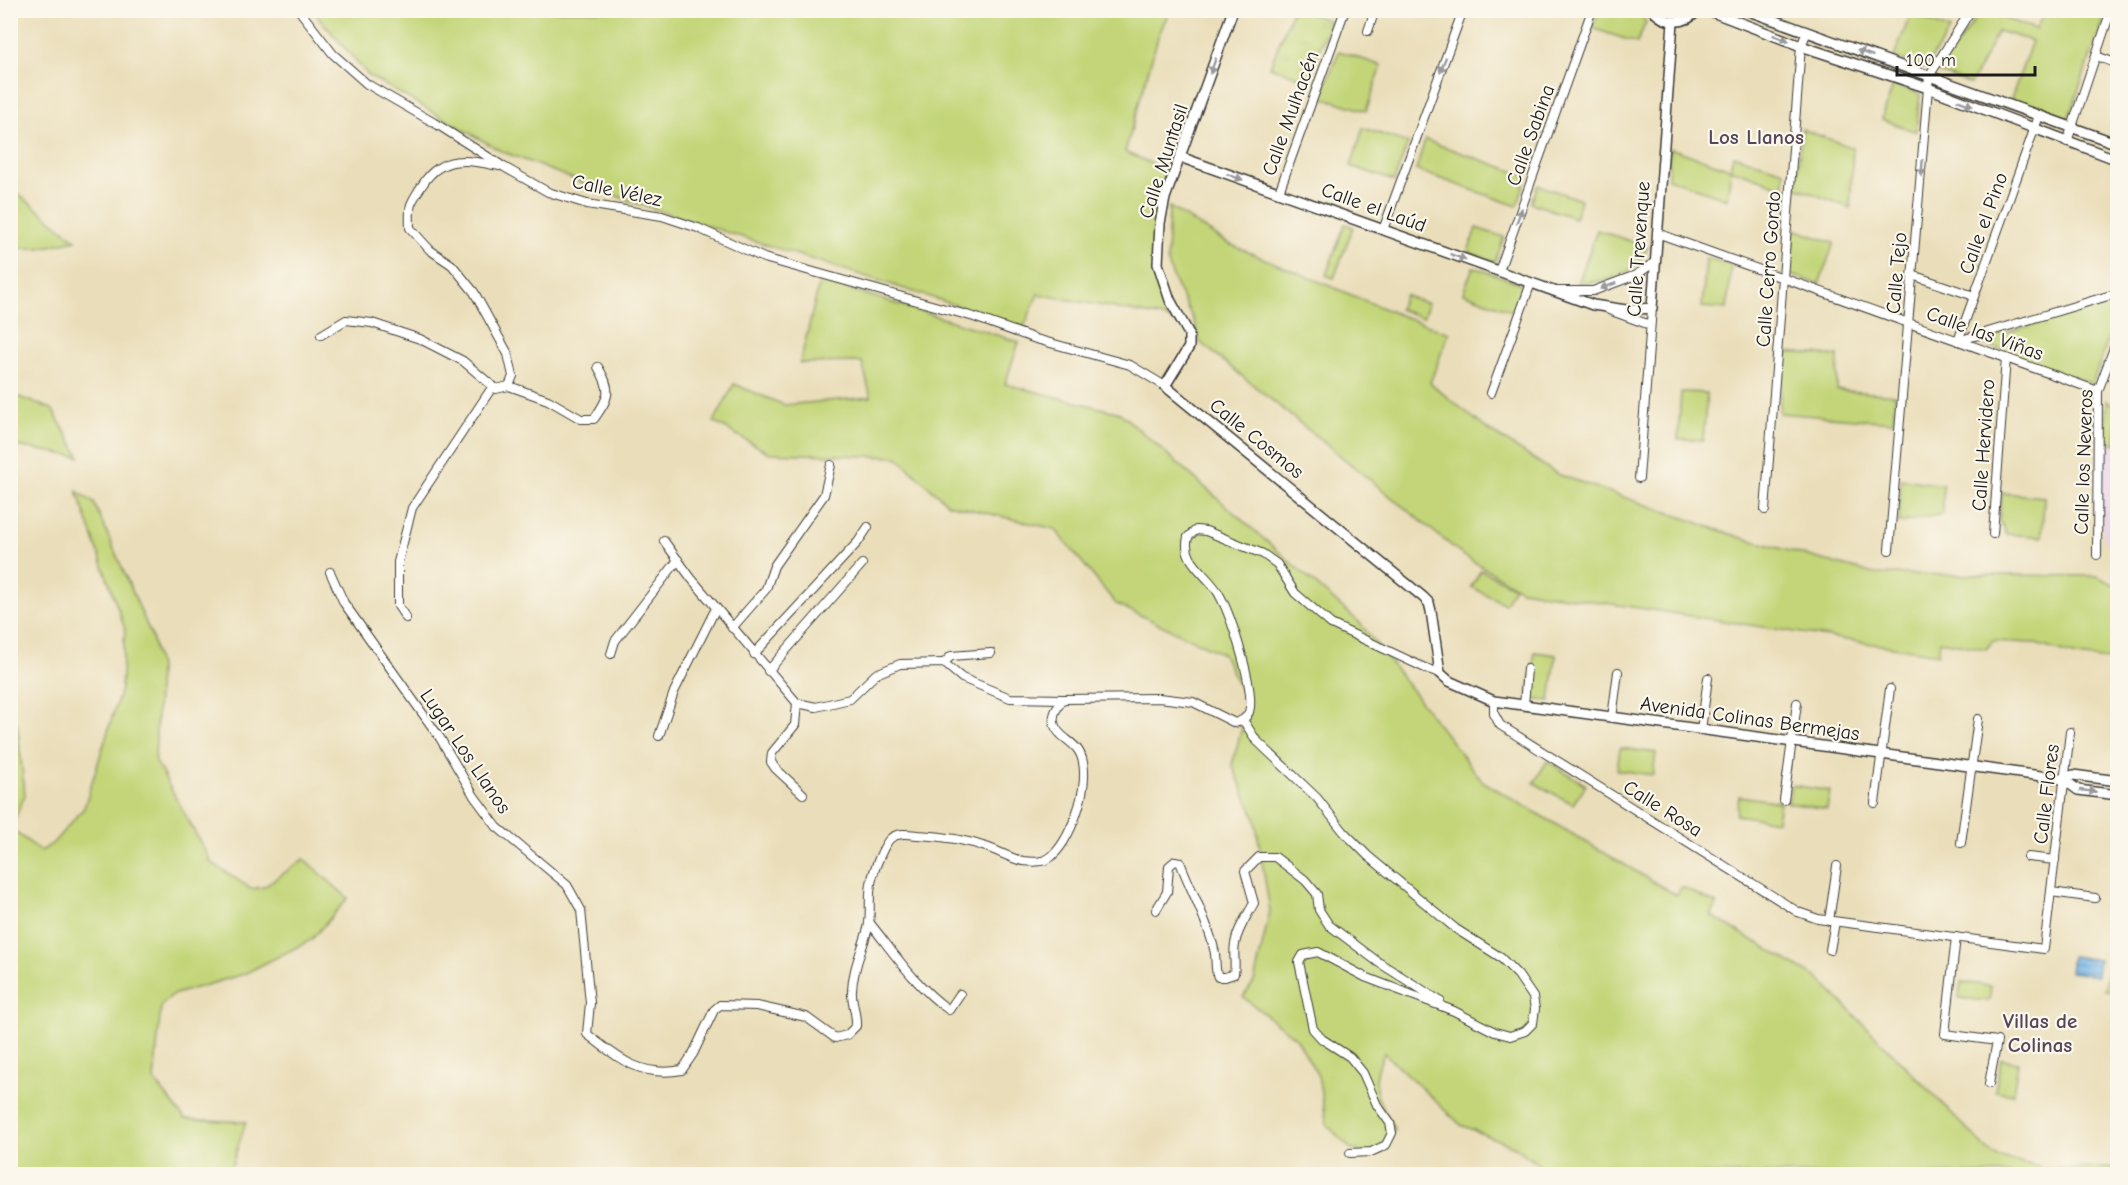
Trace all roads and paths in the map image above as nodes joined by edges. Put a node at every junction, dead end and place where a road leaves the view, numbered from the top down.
1 (299, 10) edge
2 (1233, 10) edge
3 (1345, 10) edge
4 (1375, 10) edge
5 (1463, 10) edge
6 (1592, 10) edge
7 (1653, 10) edge
8 (1698, 10) edge
9 (1707, 10) edge
10 (1746, 10) edge
11 (1971, 10) edge
12 (2111, 10) edge
13 (1672, 22) junction
14 (1368, 31) dead end
15 (1808, 32) junction
16 (1802, 46) junction
17 (2096, 56) junction
18 (2118, 64) edge
19 (1929, 76) junction
20 (1928, 88) junction
21 (2039, 116) junction
22 (2072, 127) junction
23 (2035, 129) junction
24 (2067, 142) junction
25 (2118, 144) edge
26 (1180, 157) junction
27 (2118, 160) edge
28 (504, 167) junction
29 (1279, 192) junction
30 (1383, 230) junction
31 (1657, 232) junction
32 (1655, 262) junction
33 (1499, 271) junction
34 (1912, 275) junction
35 (1784, 278) junction
36 (1531, 283) junction
37 (1555, 291) junction
38 (2118, 293) edge
39 (1974, 296) junction
40 (1602, 307) junction
41 (1652, 308) junction
42 (974, 317) joint
43 (1908, 323) junction
44 (1650, 326) junction
45 (321, 335) dead end
46 (2118, 337) edge
47 (1958, 341) junction
48 (2006, 358) junction
49 (598, 367) dead end
50 (492, 386) junction
51 (509, 386) junction
52 (1166, 386) junction
53 (2098, 391) junction
54 (1491, 393) dead end
55 (831, 465) dead end
56 (1639, 478) dead end
57 (1766, 510) dead end
58 (868, 527) dead end
59 (1993, 534) dead end
60 (664, 541) dead end
61 (1889, 550) dead end
62 (2097, 555) dead end
63 (678, 560) junction
64 (862, 564) dead end
65 (330, 572) dead end
66 (716, 608) junction
67 (406, 618) dead end
68 (732, 628) junction
69 (991, 653) dead end
70 (611, 654) dead end
71 (754, 654) junction
72 (944, 663) junction
73 (1527, 669) dead end
74 (768, 671) junction
75 (1618, 672) dead end
76 (1440, 673) junction
77 (1708, 678) dead end
78 (1890, 689) dead end
79 (1063, 699) junction
80 (1494, 701) junction
81 (796, 703) junction
82 (1797, 703) dead end
83 (1524, 705) junction
84 (1612, 718) junction
85 (1978, 719) dead end
86 (1243, 720) junction
87 (1701, 730) junction
88 (2070, 732) dead end
89 (659, 736) dead end
90 (1792, 741) junction
91 (1881, 754) junction
92 (1971, 767) junction
93 (2063, 779) junction
94 (2118, 781) edge
95 (803, 794) dead end
96 (2118, 795) edge
97 (1784, 800) dead end
98 (1875, 803) dead end
99 (1962, 843) dead end
100 (2028, 857) dead end
101 (2055, 860) junction
102 (1837, 866) dead end
103 (2051, 892) junction
104 (2095, 898) dead end
105 (1156, 910) dead end
106 (1832, 921) junction
107 (869, 922) junction
108 (1956, 937) junction
109 (2044, 949) joint
110 (1830, 950) dead end
111 (960, 994) dead end
112 (1454, 1011) junction
113 (1989, 1084) dead end
114 (1350, 1153) dead end

1 - 28 street, Calle Vélez
2 -> 26 street, Calle Muntasil
3 - 29 street, Calle Mulhacén
4 - 14 street
5 -> 30 street
33 -> 6 street, Calle Sabina
7 - 13 street
8 - 13 street
9 -> 16 street
10 - 15 street
11 - 19 street, Calle Tejo
12 - 17 street
13 - 31 street, Calle Trevenque
15 - 16 street, Calle Cerro Gordo
19 -> 15 street
16 - 20 street
16 - 35 street, Calle Cerro Gordo
17 - 18 street
17 - 22 street
19 - 20 street, Calle Tejo
19 - 21 street
20 -> 23 street
20 -> 34 street, Calle Tejo
21 - 22 street
21 - 23 street, Calle el Pino
22 - 24 street
22 - 25 street
23 - 24 street
23 - 39 street, Calle el Pino
24 - 27 street
26 -> 29 street, Calle el Laúd
26 - 52 street, Calle Muntasil
28 - 42 street, Calle Vélez
28 - 51 street
29 - 30 street, Calle el Laúd
30 -> 33 street, Calle el Laúd
31 - 32 street, Calle Trevenque
31 - 35 street, Calle las Viñas
32 -> 37 street, Calle el Laúd
32 - 41 street, Calle Trevenque
33 - 36 street, Calle el Laúd
34 - 39 street
34 - 43 street, Calle Tejo
35 - 43 street, Calle las Viñas
35 - 57 street, Calle Cerro Gordo
36 - 37 street, Calle el Laúd
36 - 54 street
37 - 40 street, Calle el Laúd
38 - 47 street
39 - 47 street, Calle el Pino
40 - 41 street, Calle el Laúd
40 - 44 street, Calle el Laúd
41 - 44 street, Calle Trevenque
42 - 52 street, Calle Cosmos
43 - 47 street, Calle las Viñas
43 - 61 street, Calle Tejo
44 - 56 street, Calle Trevenque
45 - 50 street
46 - 53 street, Calle los Neveros
47 - 48 street, Calle las Viñas
48 - 53 street, Calle las Viñas
48 - 59 street, Calle Hervidero
49 - 51 street
50 - 51 street
50 - 67 street
52 - 76 street, Calle Cosmos
53 - 62 street, Calle los Neveros
55 - 68 street
58 - 71 street
60 - 63 street
63 - 66 street
63 - 70 street
64 - 74 street
65 - 107 street, Lugar Los Llanos
66 - 68 street
66 - 89 street
68 - 71 street
69 - 72 street
71 - 74 street
72 - 79 street
72 - 81 street
73 - 83 street
74 - 81 street
75 - 84 street
76 - 80 street, Avenida Colinas Bermejas
76 - 86 street
77 - 87 street
78 - 91 street
79 - 86 street
79 - 107 street, Lugar Los Llanos
80 - 83 street, Avenida Colinas Bermejas
80 - 106 street, Calle Rosa
81 - 95 street
82 - 90 street
83 - 84 street, Avenida Colinas Bermejas
84 - 87 street, Avenida Colinas Bermejas
85 - 92 street
86 - 112 street
87 - 90 street, Avenida Colinas Bermejas
88 - 93 street, Calle Flores
90 - 91 street, Avenida Colinas Bermejas
90 - 97 street
91 - 92 street, Avenida Colinas Bermejas
91 - 98 street
92 - 93 street, Avenida Colinas Bermejas
92 - 99 street
93 - 94 street, Avenida Colinas Bermejas
93 -> 96 street, Avenida Colinas Bermejas
93 - 101 street, Calle Flores
100 - 101 street, Calle Flores
101 - 103 street, Calle Flores
102 - 106 street
103 - 104 street
103 - 109 street, Calle Flores
105 - 112 street
106 - 108 street, Calle Rosa
106 - 110 street
107 - 111 street
108 - 109 street, Calle Rosa
108 - 113 street
112 - 114 street

